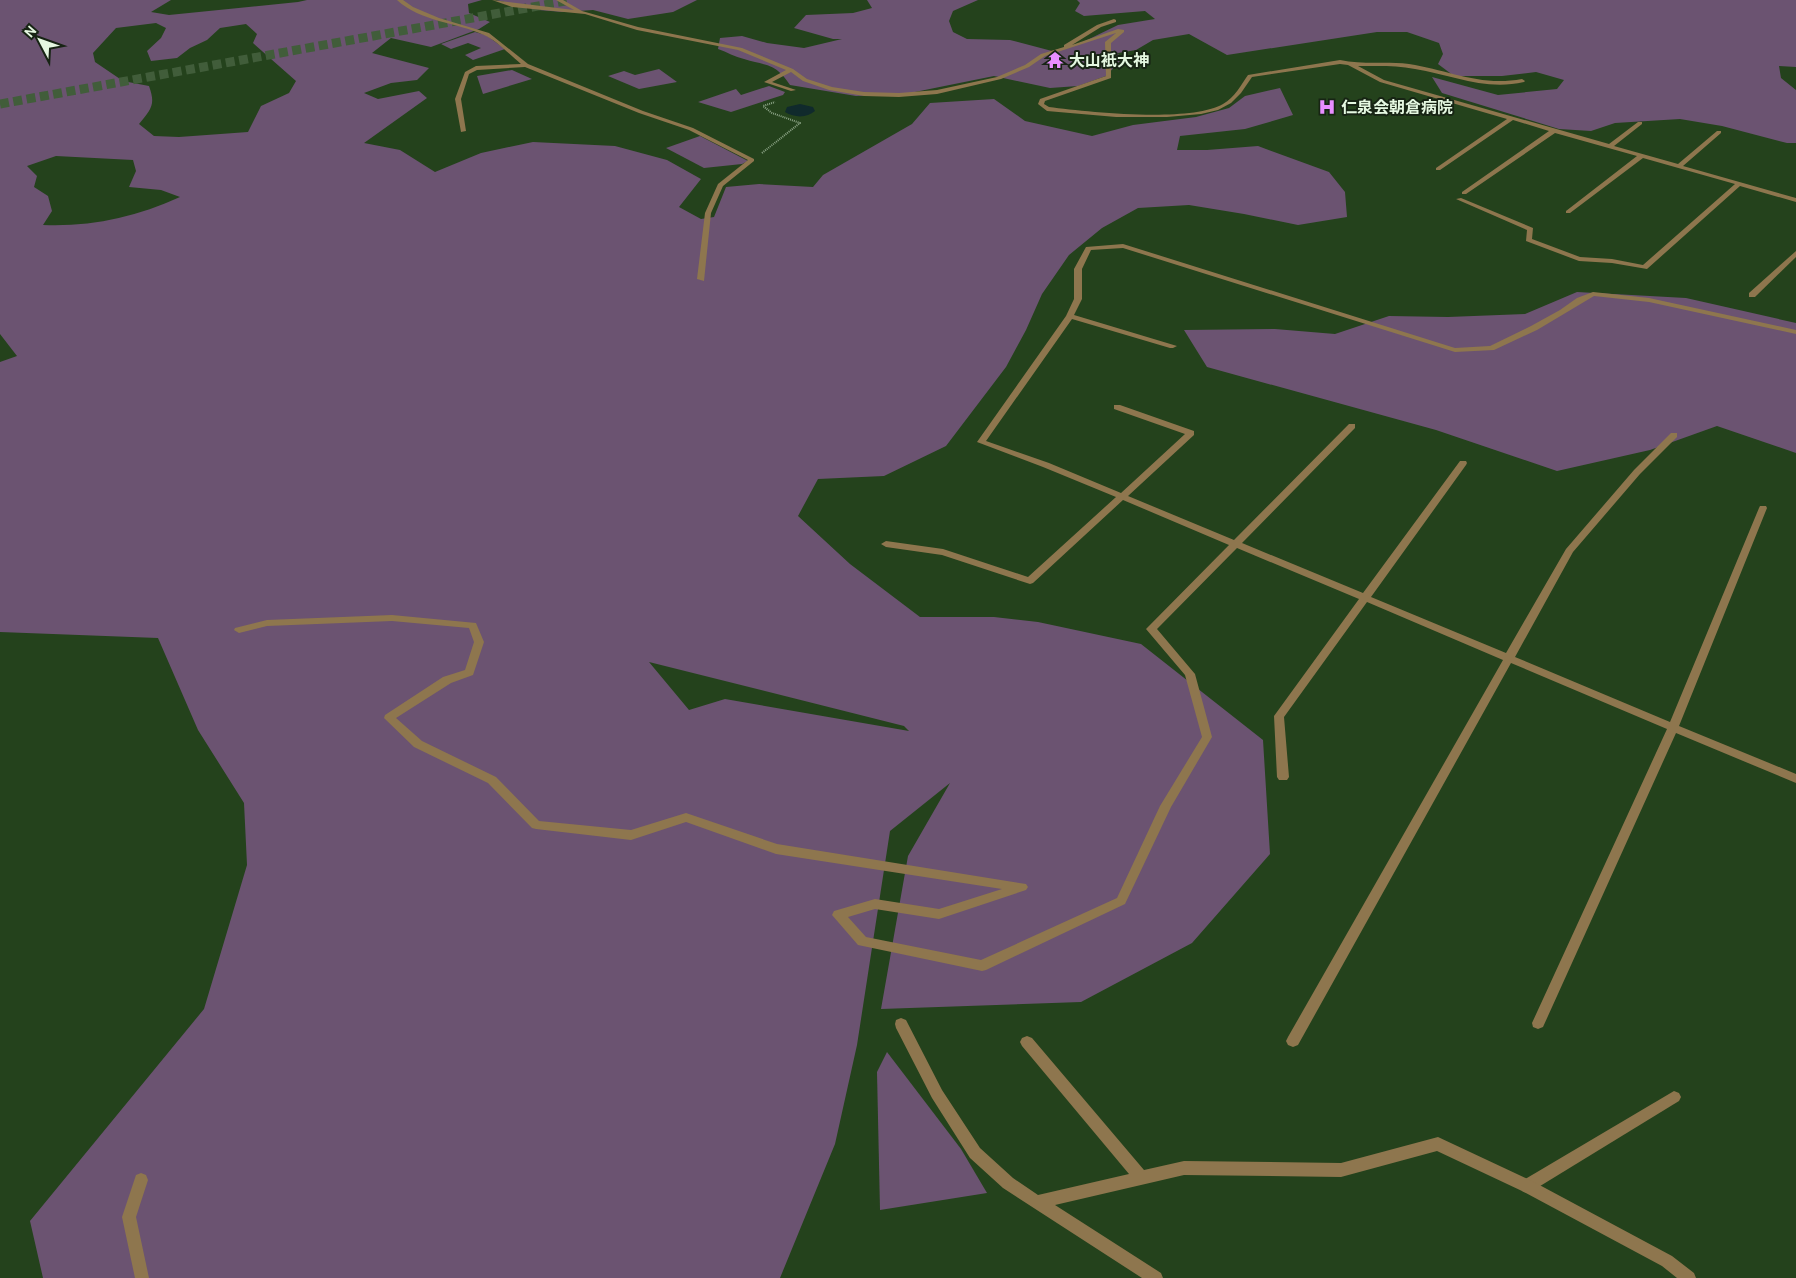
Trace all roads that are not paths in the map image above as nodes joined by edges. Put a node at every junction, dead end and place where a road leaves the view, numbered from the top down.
1 (400, 0) edge
2 (495, 0) edge
3 (560, 0) edge
4 (585, 14) junction
5 (1114, 21) dead end
6 (1059, 50) junction
7 (1350, 64) junction
8 (526, 65) junction
9 (791, 70) junction
10 (1522, 81) dead end
11 (793, 90) road end
12 (1511, 119) junction
13 (1640, 123) dead end
14 (463, 131) dead end
15 (1553, 131) junction
16 (1719, 132) dead end
17 (1609, 147) junction
18 (1641, 156) junction
19 (1678, 166) junction
20 (1438, 169) dead end
21 (1739, 184) junction
22 (1464, 193) dead end
23 (1459, 200) dead end
24 (1796, 200) edge
25 (1568, 212) dead end
26 (1796, 253) edge
27 (700, 279) dead end
28 (1752, 295) dead end
29 (1070, 316) junction
30 (1796, 332) edge
31 (1173, 346) dead end
32 (1117, 406) dead end
33 (1352, 426) dead end
34 (1674, 435) dead end
35 (1463, 463) dead end
36 (1121, 497) junction
37 (1763, 508) dead end
38 (886, 544) dead end
39 (1234, 544) junction
40 (1366, 598) junction
41 (239, 630) dead end
42 (1509, 659) junction
43 (1674, 726) junction
44 (1283, 777) dead end
45 (1796, 779) edge
46 (1538, 1023) dead end
47 (901, 1024) dead end
48 (1293, 1041) dead end
49 (1027, 1042) dead end
50 (1674, 1097) dead end
51 (1141, 1178) junction
52 (141, 1180) dead end
53 (1526, 1186) junction
54 (1037, 1202) junction
55 (142, 1278) edge
56 (1156, 1278) edge
57 (1688, 1278) edge

1 - 8 street
2 - 4 street
3 - 4 street
4 - 9 street
5 - 6 street
6 - 7 street
6 - 9 street
7 - 10 street
7 - 12 street
8 - 14 street
8 - 27 street
9 - 11 street
12 - 15 street
12 - 20 street
13 - 17 street
15 - 17 street
15 - 22 street
16 - 19 street
17 - 18 street
18 - 19 street
18 - 25 street
19 - 21 street
21 - 23 street
21 - 24 street
26 - 28 street
29 - 30 street
29 - 31 street
29 - 36 street
32 - 36 street
33 - 39 street
34 - 42 street
35 - 40 street
36 - 38 street
36 - 39 street
37 - 43 street
39 - 40 street
39 - 41 street
40 - 42 street
40 - 44 street
42 - 43 street
42 - 48 street
43 - 45 street
43 - 46 street
47 - 54 street
49 - 51 street
50 - 53 street
51 - 53 street
51 - 54 street
52 - 55 street
53 - 57 street
54 - 56 street

